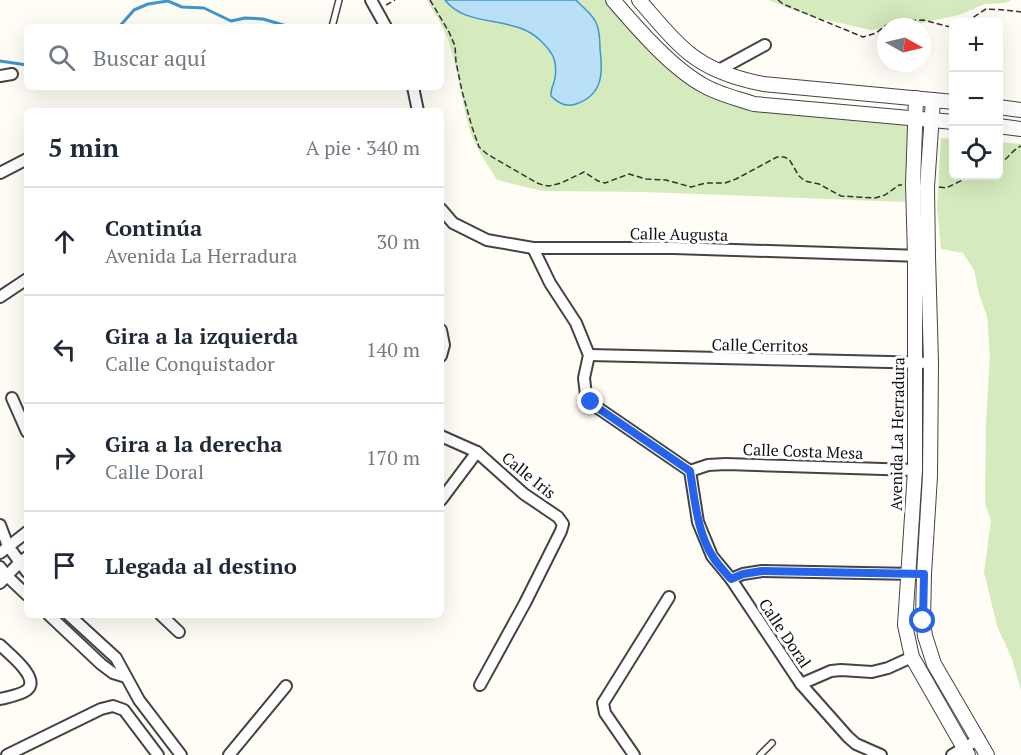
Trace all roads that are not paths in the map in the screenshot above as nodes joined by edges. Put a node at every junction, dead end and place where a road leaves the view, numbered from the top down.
1 (339, 0) edge
2 (371, 0) edge
3 (613, 0) edge
4 (639, 0) edge
5 (333, 24) edge
6 (384, 24) edge
7 (765, 45) dead end
8 (719, 70) junction
9 (12, 74) dead end
10 (0, 76) edge
11 (414, 90) edge
12 (916, 98) junction
13 (933, 100) junction
14 (949, 102) edge
15 (418, 108) edge
16 (1003, 108) edge
17 (1021, 110) edge
18 (915, 120) junction
19 (931, 121) junction
20 (949, 122) edge
21 (1003, 127) edge
22 (1021, 129) edge
23 (24, 161) edge
24 (0, 173) edge
25 (920, 186) junction
26 (444, 212) edge
27 (533, 248) junction
28 (922, 256) junction
29 (24, 281) edge
30 (0, 297) edge
31 (589, 355) junction
32 (932, 363) junction
33 (916, 364) junction
34 (12, 398) dead end
35 (24, 425) edge
36 (444, 436) edge
37 (477, 452) junction
38 (915, 470) junction
39 (690, 471) junction
40 (444, 496) edge
41 (0, 525) edge
42 (24, 534) edge
43 (4, 549) edge
44 (23, 560) edge
45 (908, 574) junction
46 (924, 574) junction
47 (2, 575) edge
48 (731, 579) junction
49 (24, 593) edge
50 (669, 597) dead end
51 (52, 618) edge
52 (72, 618) edge
53 (164, 618) edge
54 (179, 633) dead end
55 (0, 645) edge
56 (912, 657) junction
57 (126, 677) junction
58 (801, 684) junction
59 (480, 685) dead end
60 (286, 686) dead end
61 (0, 699) edge
62 (979, 739) junction
63 (772, 743) dead end
64 (962, 753) edge
65 (7, 755) edge
66 (158, 755) edge
67 (181, 755) edge
68 (229, 755) edge
69 (633, 755) edge
70 (760, 755) edge
71 (881, 755) edge
72 (987, 755) edge

1 - 5 lane
2 - 6 street
3 - 18 street
4 - 8 street
7 - 8 street
8 - 12 street
9 - 10 street
11 - 15 street
12 - 13 street
12 - 18 street, Avenida La Herradura
13 - 14 street
13 - 19 street, Avenida La Herradura
16 - 17 street
18 - 19 street
18 - 25 street, Avenida La Herradura
19 - 20 street
19 - 25 street, Avenida La Herradura
21 - 22 street
23 - 24 street
25 - 28 street, Avenida La Herradura
26 - 27 street, Calle Augusta
27 - 28 street, Calle Augusta
27 - 31 street
28 - 32 street, Avenida La Herradura
28 - 33 street, Avenida La Herradura
29 - 30 street
31 - 33 street, Calle Cerritos
31 - 39 street
32 - 33 street, Calle Cerritos
32 - 46 street, Avenida La Herradura
33 - 38 street, Avenida La Herradura
34 - 35 street
36 - 37 street, Calle Iris
37 - 40 street
37 - 59 street, Calle Iris
38 - 39 street, Calle Costa Mesa
38 - 45 street, Avenida La Herradura
39 - 48 street, Calle Doral
41 - 43 street
42 - 43 street
43 - 44 street
44 - 47 street
45 - 46 street
45 - 48 street
45 - 56 street, Avenida La Herradura
46 - 62 street, Avenida La Herradura
47 - 49 street
48 - 58 street, Calle Doral
50 - 69 street
51 - 57 street
52 - 57 street
53 - 54 street
55 - 61 street
56 - 58 street
56 - 64 street, Avenida La Herradura
57 - 67 street
58 - 71 street, Calle Doral
60 - 68 street
62 - 64 street
62 - 72 street, Avenida La Herradura
63 - 70 lane
65 - 66 street

